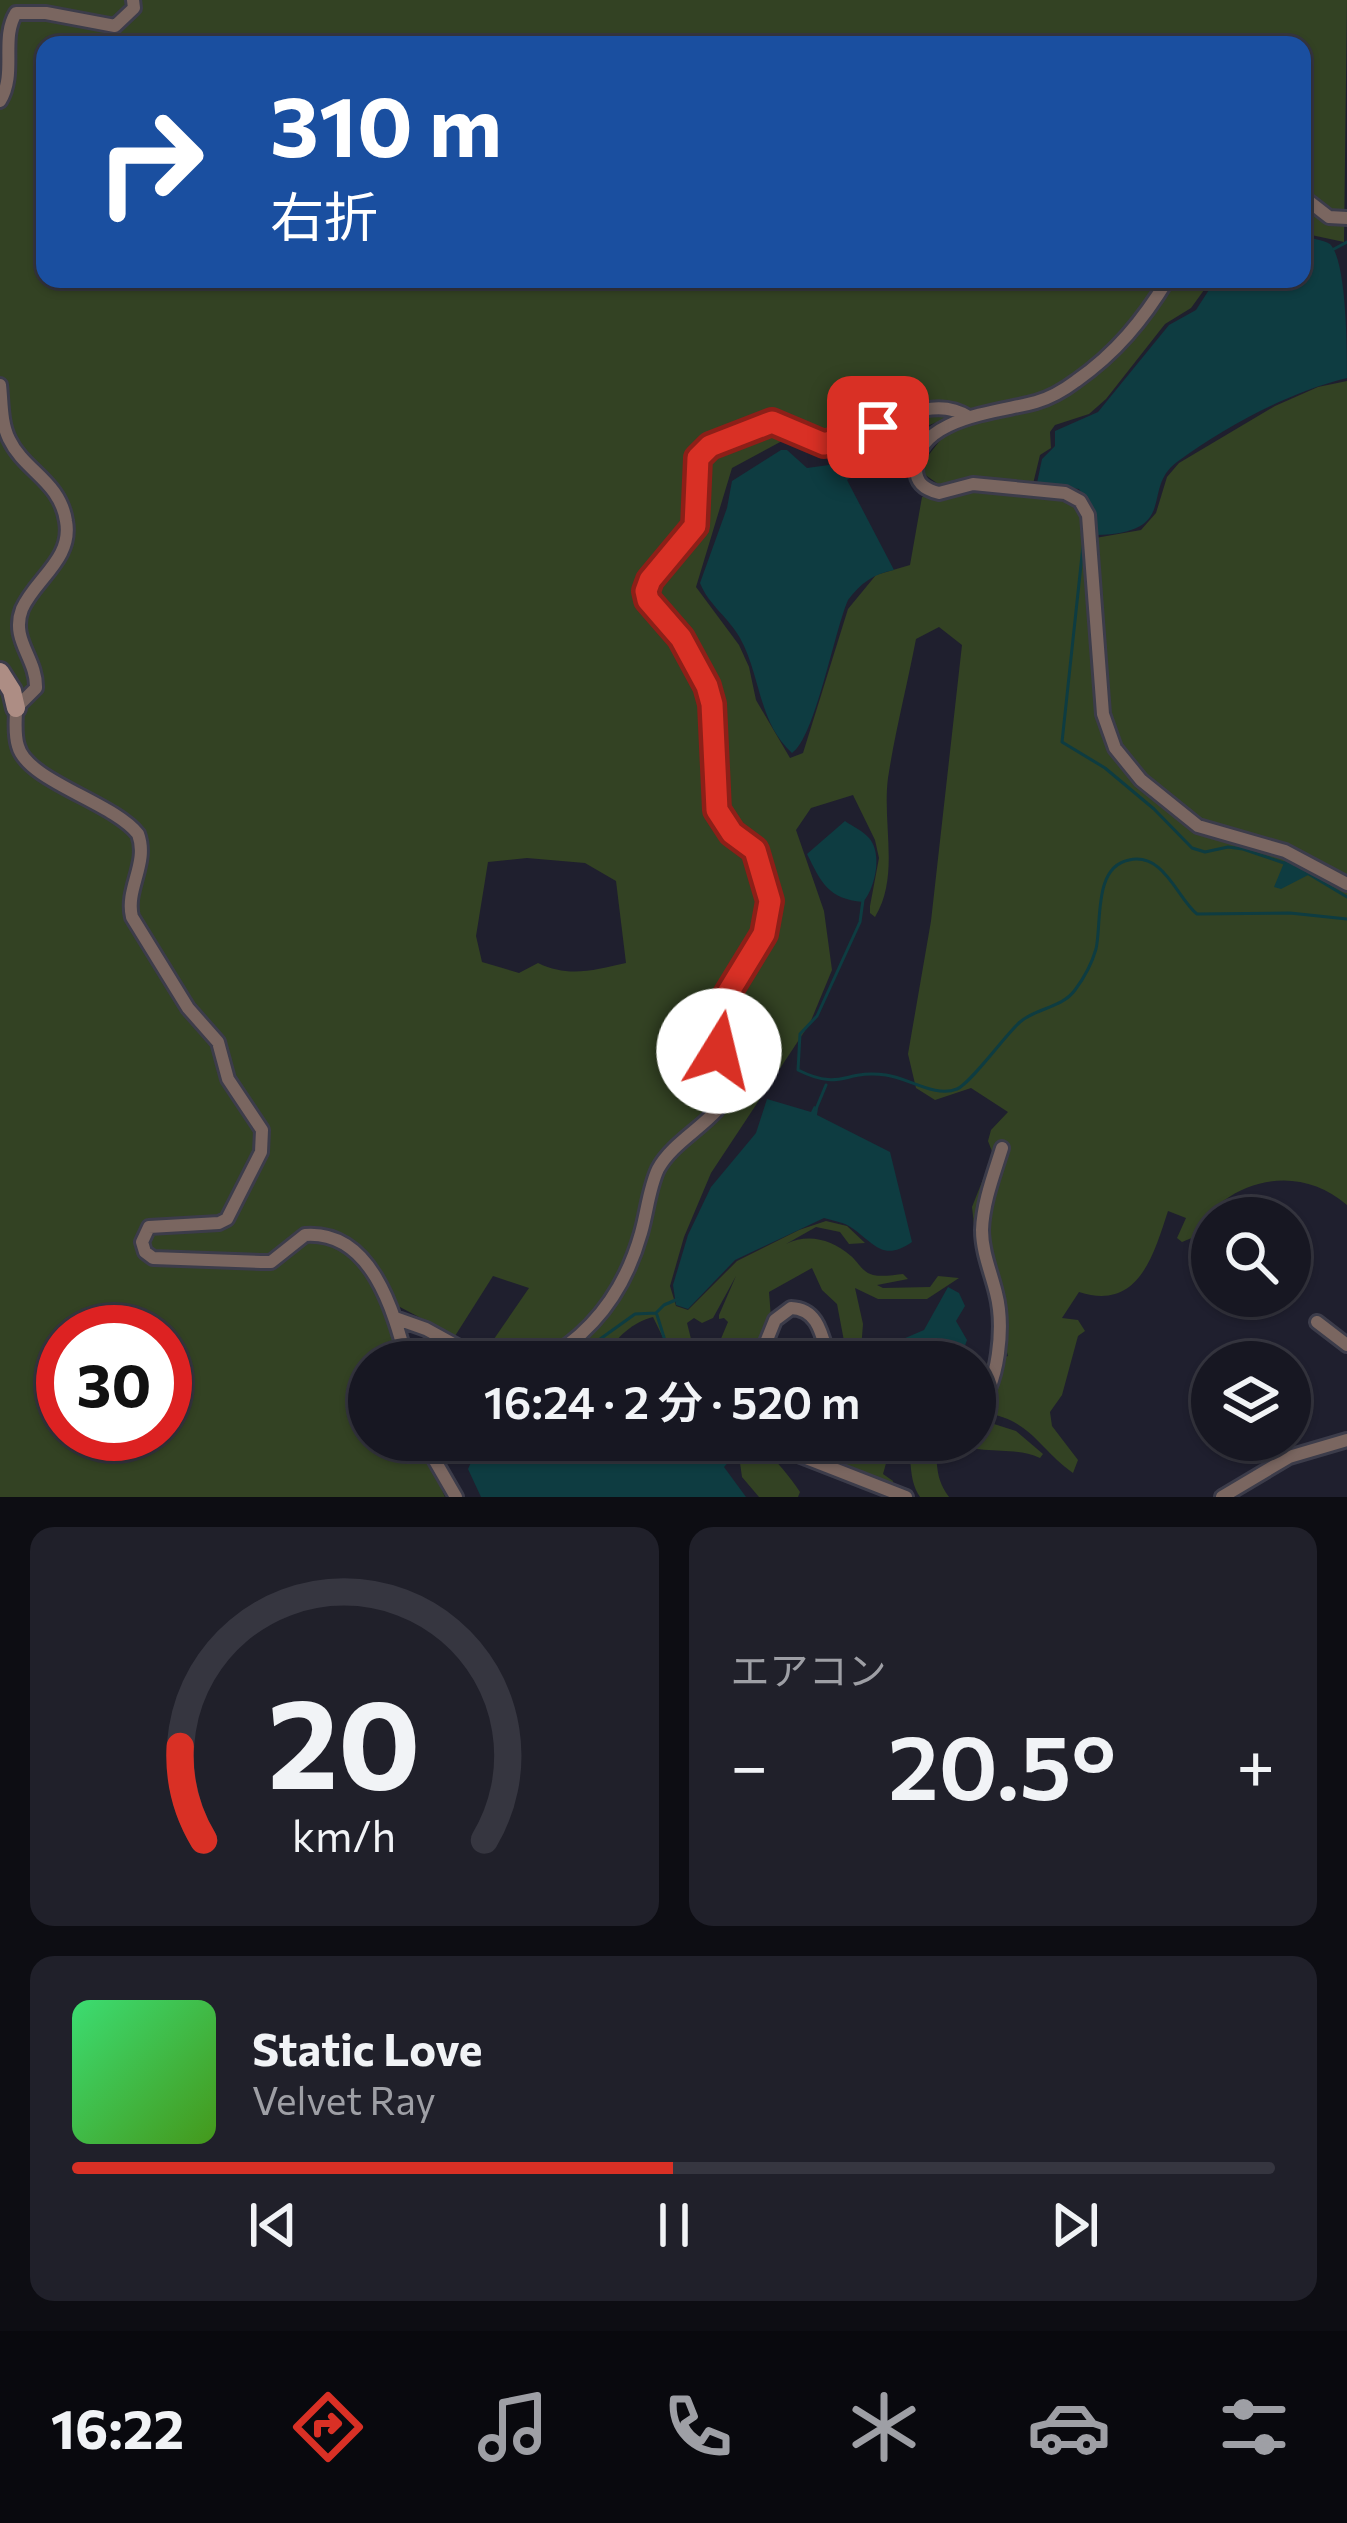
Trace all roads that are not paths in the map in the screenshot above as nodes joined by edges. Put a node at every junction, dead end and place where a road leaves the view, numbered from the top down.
1 (133, 0) edge
2 (0, 100) edge
3 (1311, 203) edge
4 (1347, 218) edge
5 (1162, 288) edge
6 (0, 385) edge
7 (969, 417) junction
8 (0, 672) edge
9 (16, 708) junction
10 (1347, 884) edge
11 (1002, 1148) dead end
12 (395, 1318) junction
13 (1317, 1322) dead end
14 (401, 1341) edge
15 (448, 1341) edge
16 (574, 1341) edge
17 (766, 1341) edge
18 (823, 1341) edge
19 (1347, 1345) edge
20 (996, 1356) edge
21 (1347, 1440) edge
22 (435, 1461) edge
23 (814, 1461) edge
24 (456, 1497) edge
25 (906, 1497) edge
26 (1222, 1497) edge

1 - 2 street
3 - 4 street
5 - 7 street
6 - 9 street
7 - 10 street
7 - 16 street
8 - 9 street
9 - 12 street
11 - 20 street
12 - 14 street
12 - 15 street
13 - 19 street
17 - 18 street
21 - 26 street
22 - 24 street
23 - 25 street

